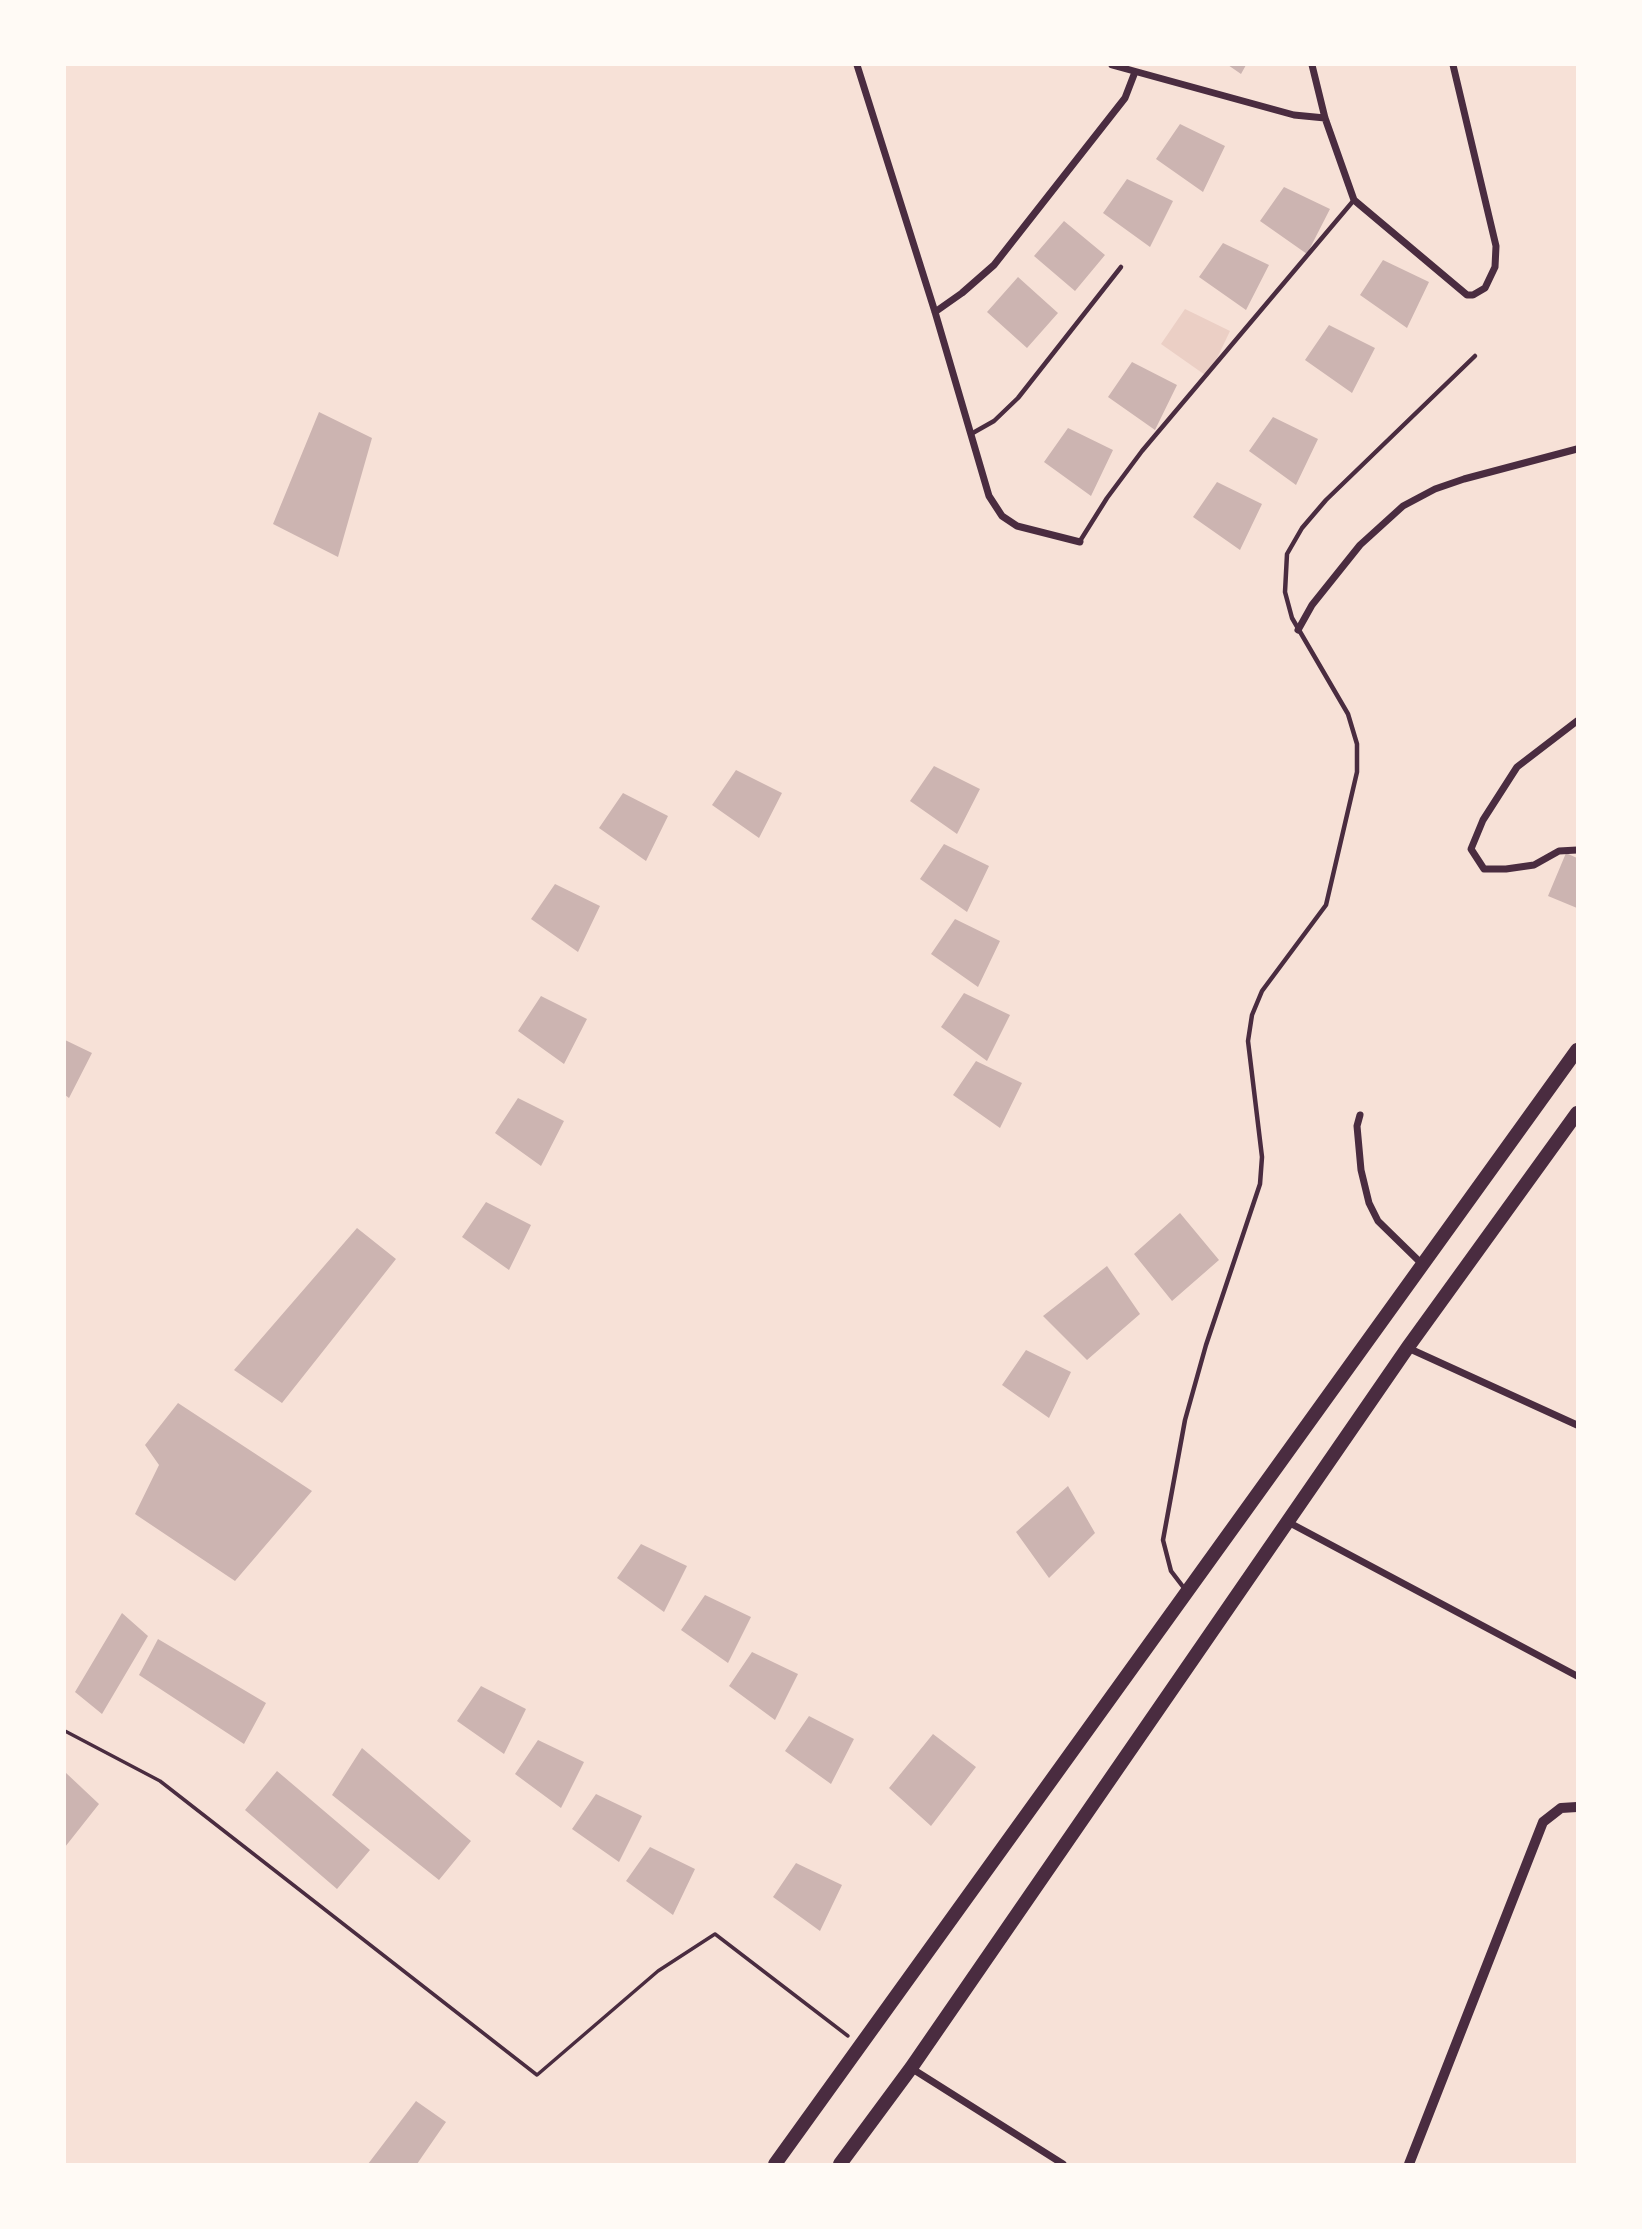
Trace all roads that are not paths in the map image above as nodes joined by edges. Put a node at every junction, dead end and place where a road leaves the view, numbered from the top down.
1 (857, 65) edge
2 (1112, 65) edge
3 (1312, 65) edge
4 (1453, 65) edge
5 (1135, 72) junction
6 (1325, 118) junction
7 (1354, 200) junction
8 (1121, 267) dead end
9 (935, 312) junction
10 (1475, 356) dead end
11 (971, 434) junction
12 (1577, 449) edge
13 (1080, 542) joint
14 (1298, 630) junction
15 (1577, 721) edge
16 (1577, 850) edge
17 (1577, 1050) edge
18 (1577, 1112) edge
19 (1360, 1115) dead end
20 (1423, 1265) junction
21 (1408, 1347) junction
22 (1577, 1425) edge
23 (1288, 1521) junction
24 (1187, 1591) junction
25 (1577, 1676) edge
26 (1577, 1807) edge
27 (911, 2068) junction
28 (775, 2164) edge
29 (840, 2164) edge
30 (1063, 2164) edge
31 (1409, 2164) edge

1 - 9 street
2 - 5 street
3 - 6 street
4 - 7 street
5 - 6 street
5 - 9 street
6 - 7 street
7 - 13 lane
8 - 11 lane
9 - 11 street
10 - 14 lane
11 - 13 street
12 - 14 street
14 - 24 lane
15 - 16 street
17 - 20 highway
18 - 21 highway
19 - 20 street
20 - 24 highway
21 - 22 street
21 - 23 highway
23 - 25 street
23 - 27 highway
24 - 28 highway
26 - 31 street
27 - 29 highway
27 - 30 street

